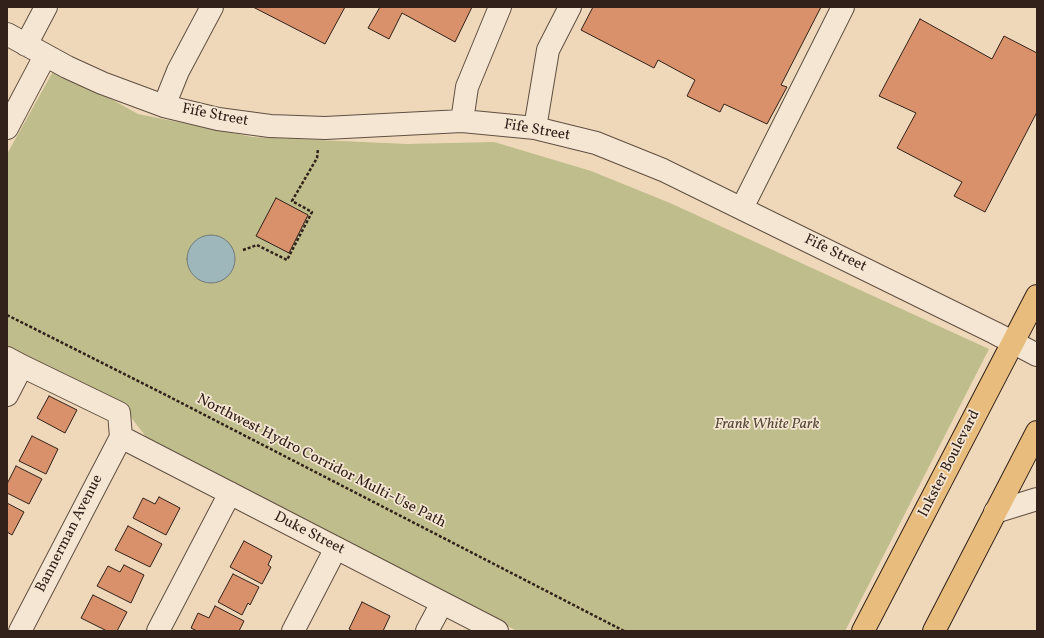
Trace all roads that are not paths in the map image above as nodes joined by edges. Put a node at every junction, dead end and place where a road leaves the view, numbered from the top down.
1 (46, 7) edge
2 (212, 7) edge
3 (500, 7) edge
4 (570, 7) edge
5 (843, 7) edge
6 (7, 34) edge
7 (26, 44) junction
8 (45, 56) junction
9 (164, 106) junction
10 (462, 121) junction
11 (7, 128) edge
12 (535, 128) junction
13 (742, 208) junction
14 (1037, 296) edge
15 (1013, 342) junction
16 (1037, 355) edge
17 (14, 362) edge
18 (7, 394) edge
19 (1037, 432) edge
20 (121, 437) junction
21 (230, 493) junction
22 (1037, 499) edge
23 (995, 512) junction
24 (336, 548) junction
25 (442, 603) junction
26 (20, 631) edge
27 (158, 631) edge
28 (293, 631) edge
29 (427, 631) edge
30 (497, 631) edge
31 (863, 631) edge
32 (934, 631) edge

1 - 7 street
2 - 9 street
3 - 10 street
4 - 12 street
5 - 13 street
6 - 7 street, Fife Street
7 - 8 street, Fife Street
8 - 9 street, Fife Street
8 - 11 street
9 - 10 street, Fife Street
10 - 12 street, Fife Street
12 - 13 street, Fife Street
13 - 15 street, Fife Street
14 - 15 main road, Inkster Boulevard
15 - 16 street, Fife Street
15 - 31 main road, Inkster Boulevard
17 - 18 street
17 - 20 street
19 - 23 main road
20 - 21 street, Duke Street
20 - 26 street, Bannerman Avenue
21 - 24 street, Duke Street
21 - 27 street
22 - 23 street
23 - 32 main road
24 - 25 street, Duke Street
24 - 28 street
25 - 29 street
25 - 30 street, Duke Street

